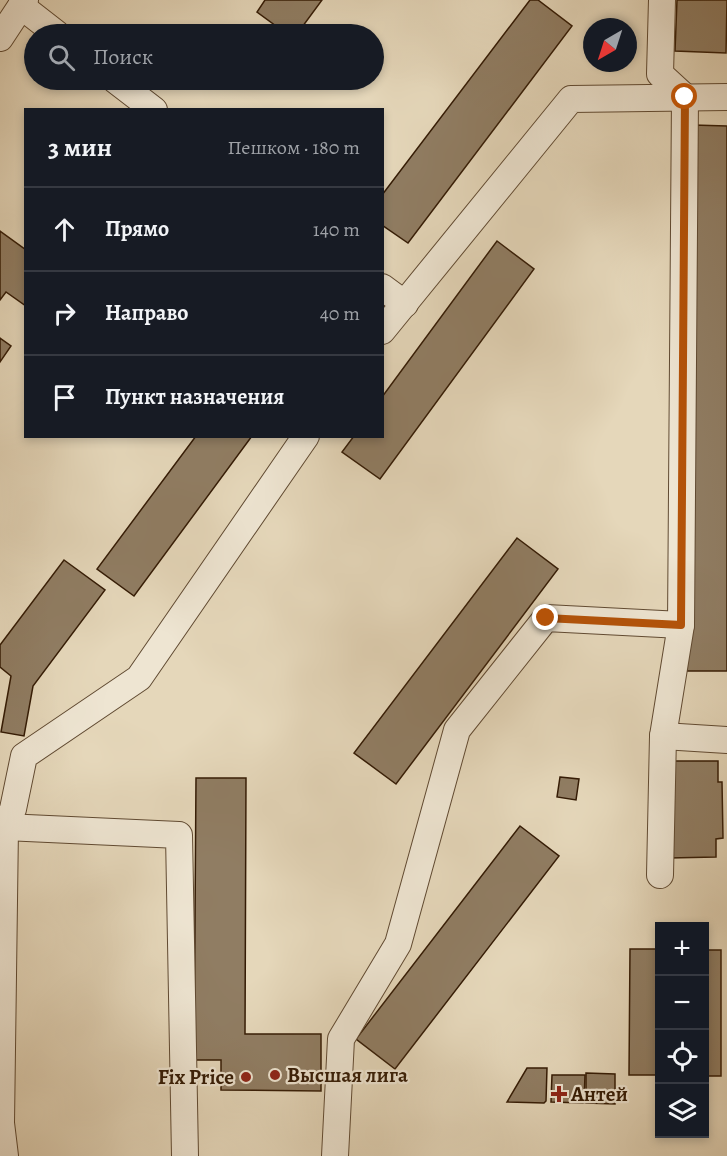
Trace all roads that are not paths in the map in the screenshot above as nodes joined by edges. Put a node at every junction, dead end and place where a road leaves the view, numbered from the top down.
1 (662, 0) edge
2 (23, 3) edge
3 (46, 24) edge
4 (0, 38) edge
5 (128, 90) edge
6 (685, 97) junction
7 (727, 97) edge
8 (151, 108) edge
9 (384, 288) edge
10 (405, 304) junction
11 (384, 329) edge
12 (305, 438) edge
13 (681, 625) junction
14 (663, 736) junction
15 (727, 740) edge
16 (5, 827) junction
17 (660, 875) dead end
18 (5, 1156) edge
19 (185, 1156) edge
20 (335, 1156) edge

1 - 6 lane
2 - 3 lane
2 - 4 lane
5 - 8 lane
6 - 7 lane
6 - 10 lane
6 - 13 lane
9 - 10 lane
10 - 11 lane
12 - 16 lane
13 - 14 lane
13 - 20 lane
14 - 15 lane
14 - 17 lane
16 - 18 lane
16 - 19 lane

